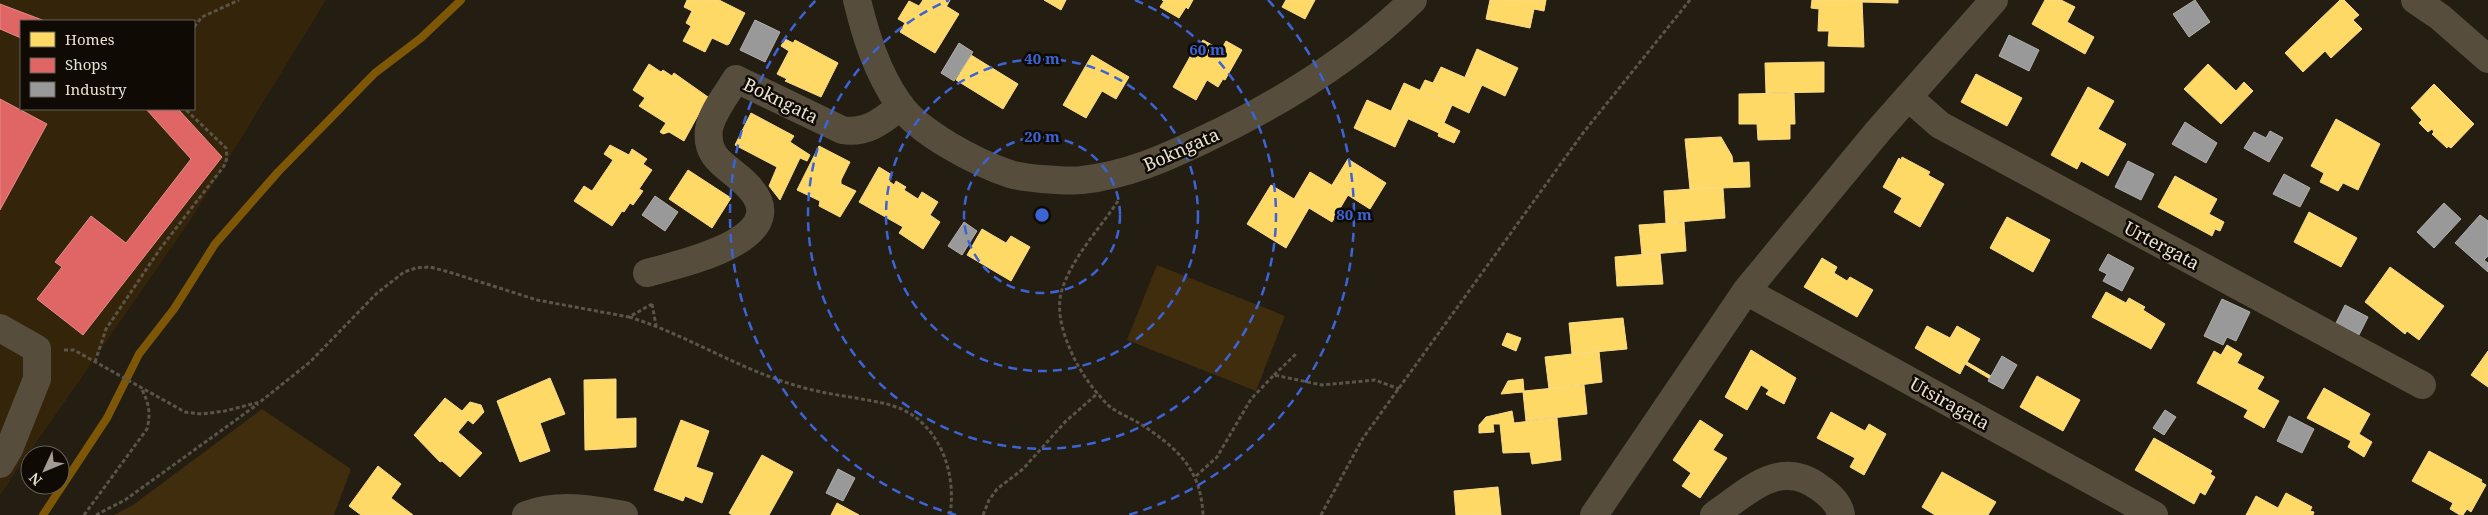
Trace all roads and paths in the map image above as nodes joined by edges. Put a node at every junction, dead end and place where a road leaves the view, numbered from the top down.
1 (239, 0) edge
2 (857, 0) edge
3 (1413, 0) edge
4 (1690, 0) edge
5 (1994, 0) edge
6 (2415, 0) edge
7 (195, 25) edge
8 (2488, 59) edge
9 (1908, 97) junction
10 (901, 106) junction
11 (186, 110) edge
12 (1127, 170) junction
13 (647, 273) dead end
14 (1746, 291) junction
15 (652, 304) dead end
16 (628, 316) junction
17 (0, 328) edge
18 (38, 349) junction
19 (1297, 354) dead end
20 (95, 362) junction
21 (1274, 375) junction
22 (2422, 385) dead end
23 (140, 388) junction
24 (1399, 389) junction
25 (1098, 393) junction
26 (260, 402) junction
27 (0, 464) edge
28 (1196, 476) junction
29 (1596, 514) edge
30 (84, 515) edge
31 (96, 515) edge
32 (526, 515) edge
33 (624, 515) edge
34 (950, 515) edge
35 (983, 515) edge
36 (1203, 515) edge
37 (1321, 515) edge
38 (1714, 515) edge
39 (1841, 515) edge
40 (2154, 515) edge

1 - 7 path
2 - 10 street, Bokngata
3 - 12 street, Bokngata
4 - 24 path
5 - 9 street
6 - 8 street
9 - 14 street
9 - 22 street, Urtergata
10 - 12 street, Bokngata
10 - 13 street, Bokngata
11 - 20 path
12 - 25 path
14 - 29 street
14 - 40 street, Utsiragata
15 - 16 path
16 - 26 path
16 - 34 path
17 - 18 street
18 - 20 path
18 - 27 street
19 - 21 path
20 - 23 path
21 - 24 path
21 - 28 path
23 - 26 path
23 - 30 path
24 - 37 path
25 - 28 path
25 - 35 path
26 - 31 path
28 - 36 path
32 - 33 street
38 - 39 street

